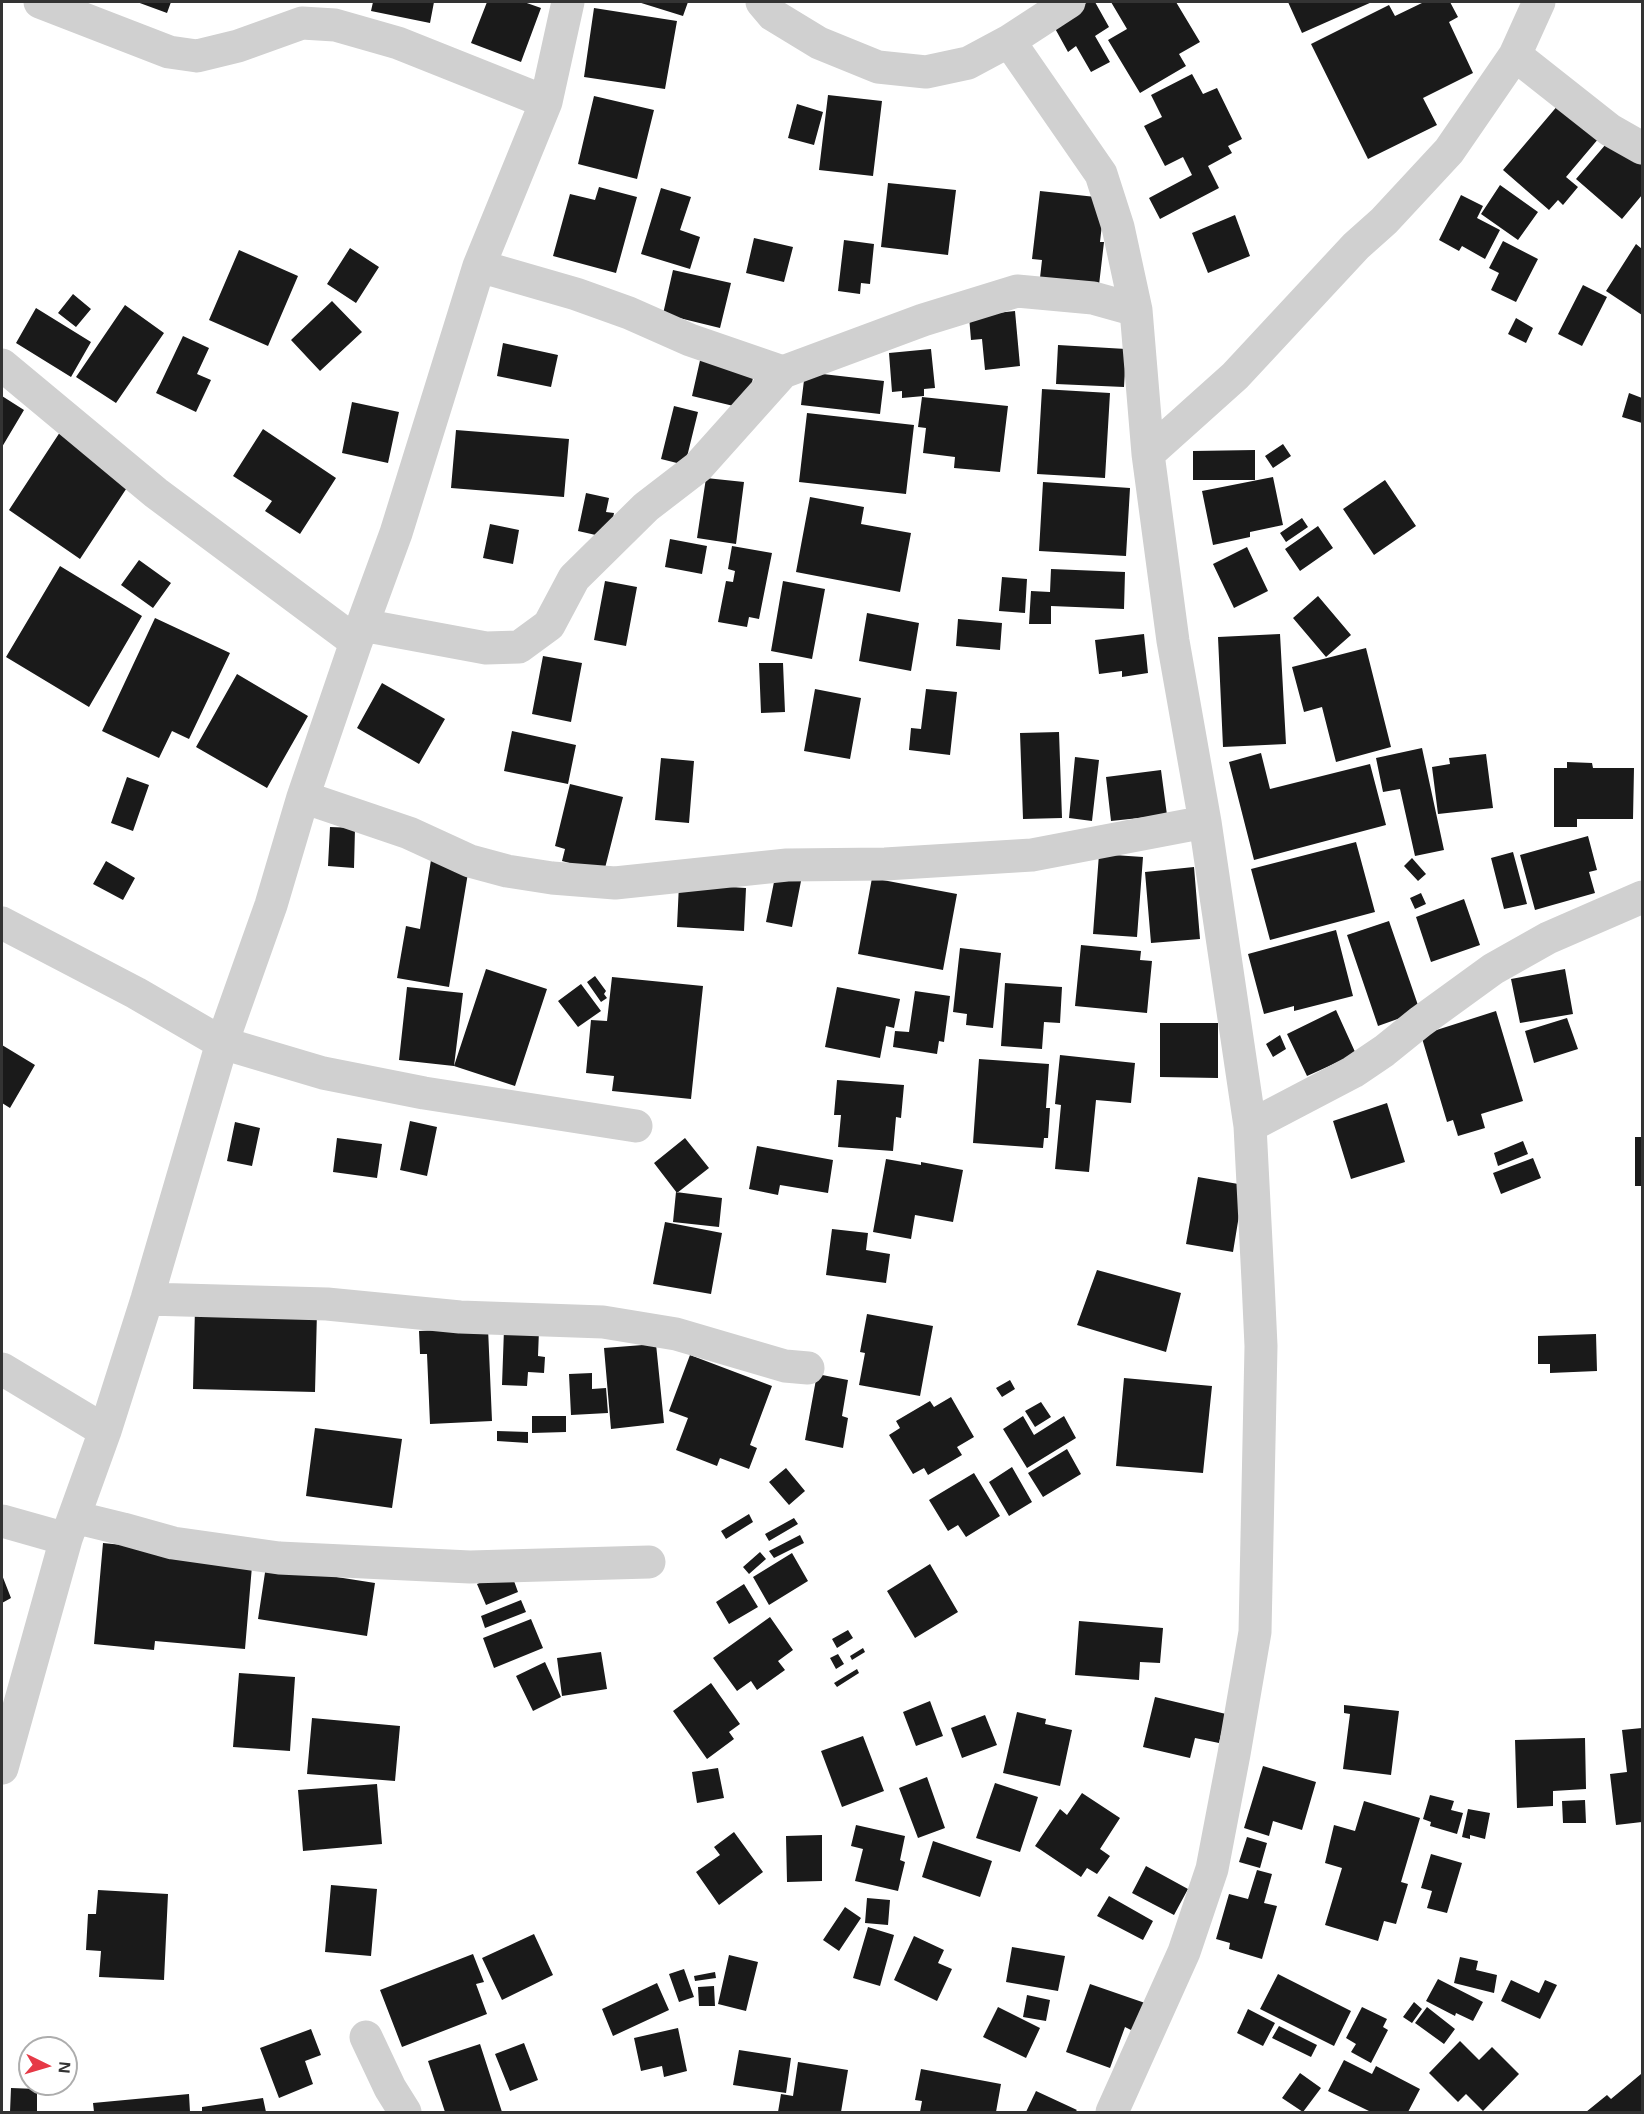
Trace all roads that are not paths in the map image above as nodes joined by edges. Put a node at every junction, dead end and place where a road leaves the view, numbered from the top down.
1 (40, 2) edge
2 (568, 2) edge
3 (762, 2) edge
4 (1069, 2) edge
5 (1539, 2) edge
6 (1009, 40) junction
7 (1515, 54) junction
8 (546, 102) junction
9 (1642, 148) edge
10 (479, 266) junction
11 (1136, 310) junction
12 (2, 365) edge
13 (783, 372) junction
14 (1148, 454) junction
15 (359, 634) junction
16 (303, 797) junction
17 (1205, 822) junction
18 (1642, 897) edge
19 (2, 923) edge
20 (222, 1043) junction
21 (636, 1126) dead end
22 (1250, 1126) junction
23 (147, 1299) junction
24 (808, 1368) dead end
25 (2, 1369) edge
26 (105, 1431) junction
27 (2, 1521) edge
28 (70, 1528) junction
29 (649, 1562) dead end
30 (2, 1768) edge
31 (366, 2037) dead end
32 (405, 2112) edge
33 (1112, 2112) edge

1 - 8 street
2 - 8 street
3 - 6 street
4 - 6 street
5 - 7 street
6 - 11 street
7 - 9 street
7 - 14 street
8 - 10 street
10 - 13 street
10 - 15 street
11 - 13 street
11 - 14 street
12 - 15 street
13 - 15 street
14 - 17 street
15 - 16 street
16 - 17 street
16 - 20 street
17 - 22 street
18 - 22 street
19 - 20 street
20 - 21 street
20 - 23 street
22 - 33 street
23 - 24 street
23 - 26 street
25 - 26 street
26 - 28 street
27 - 28 street
28 - 29 street
28 - 30 street
31 - 32 street

